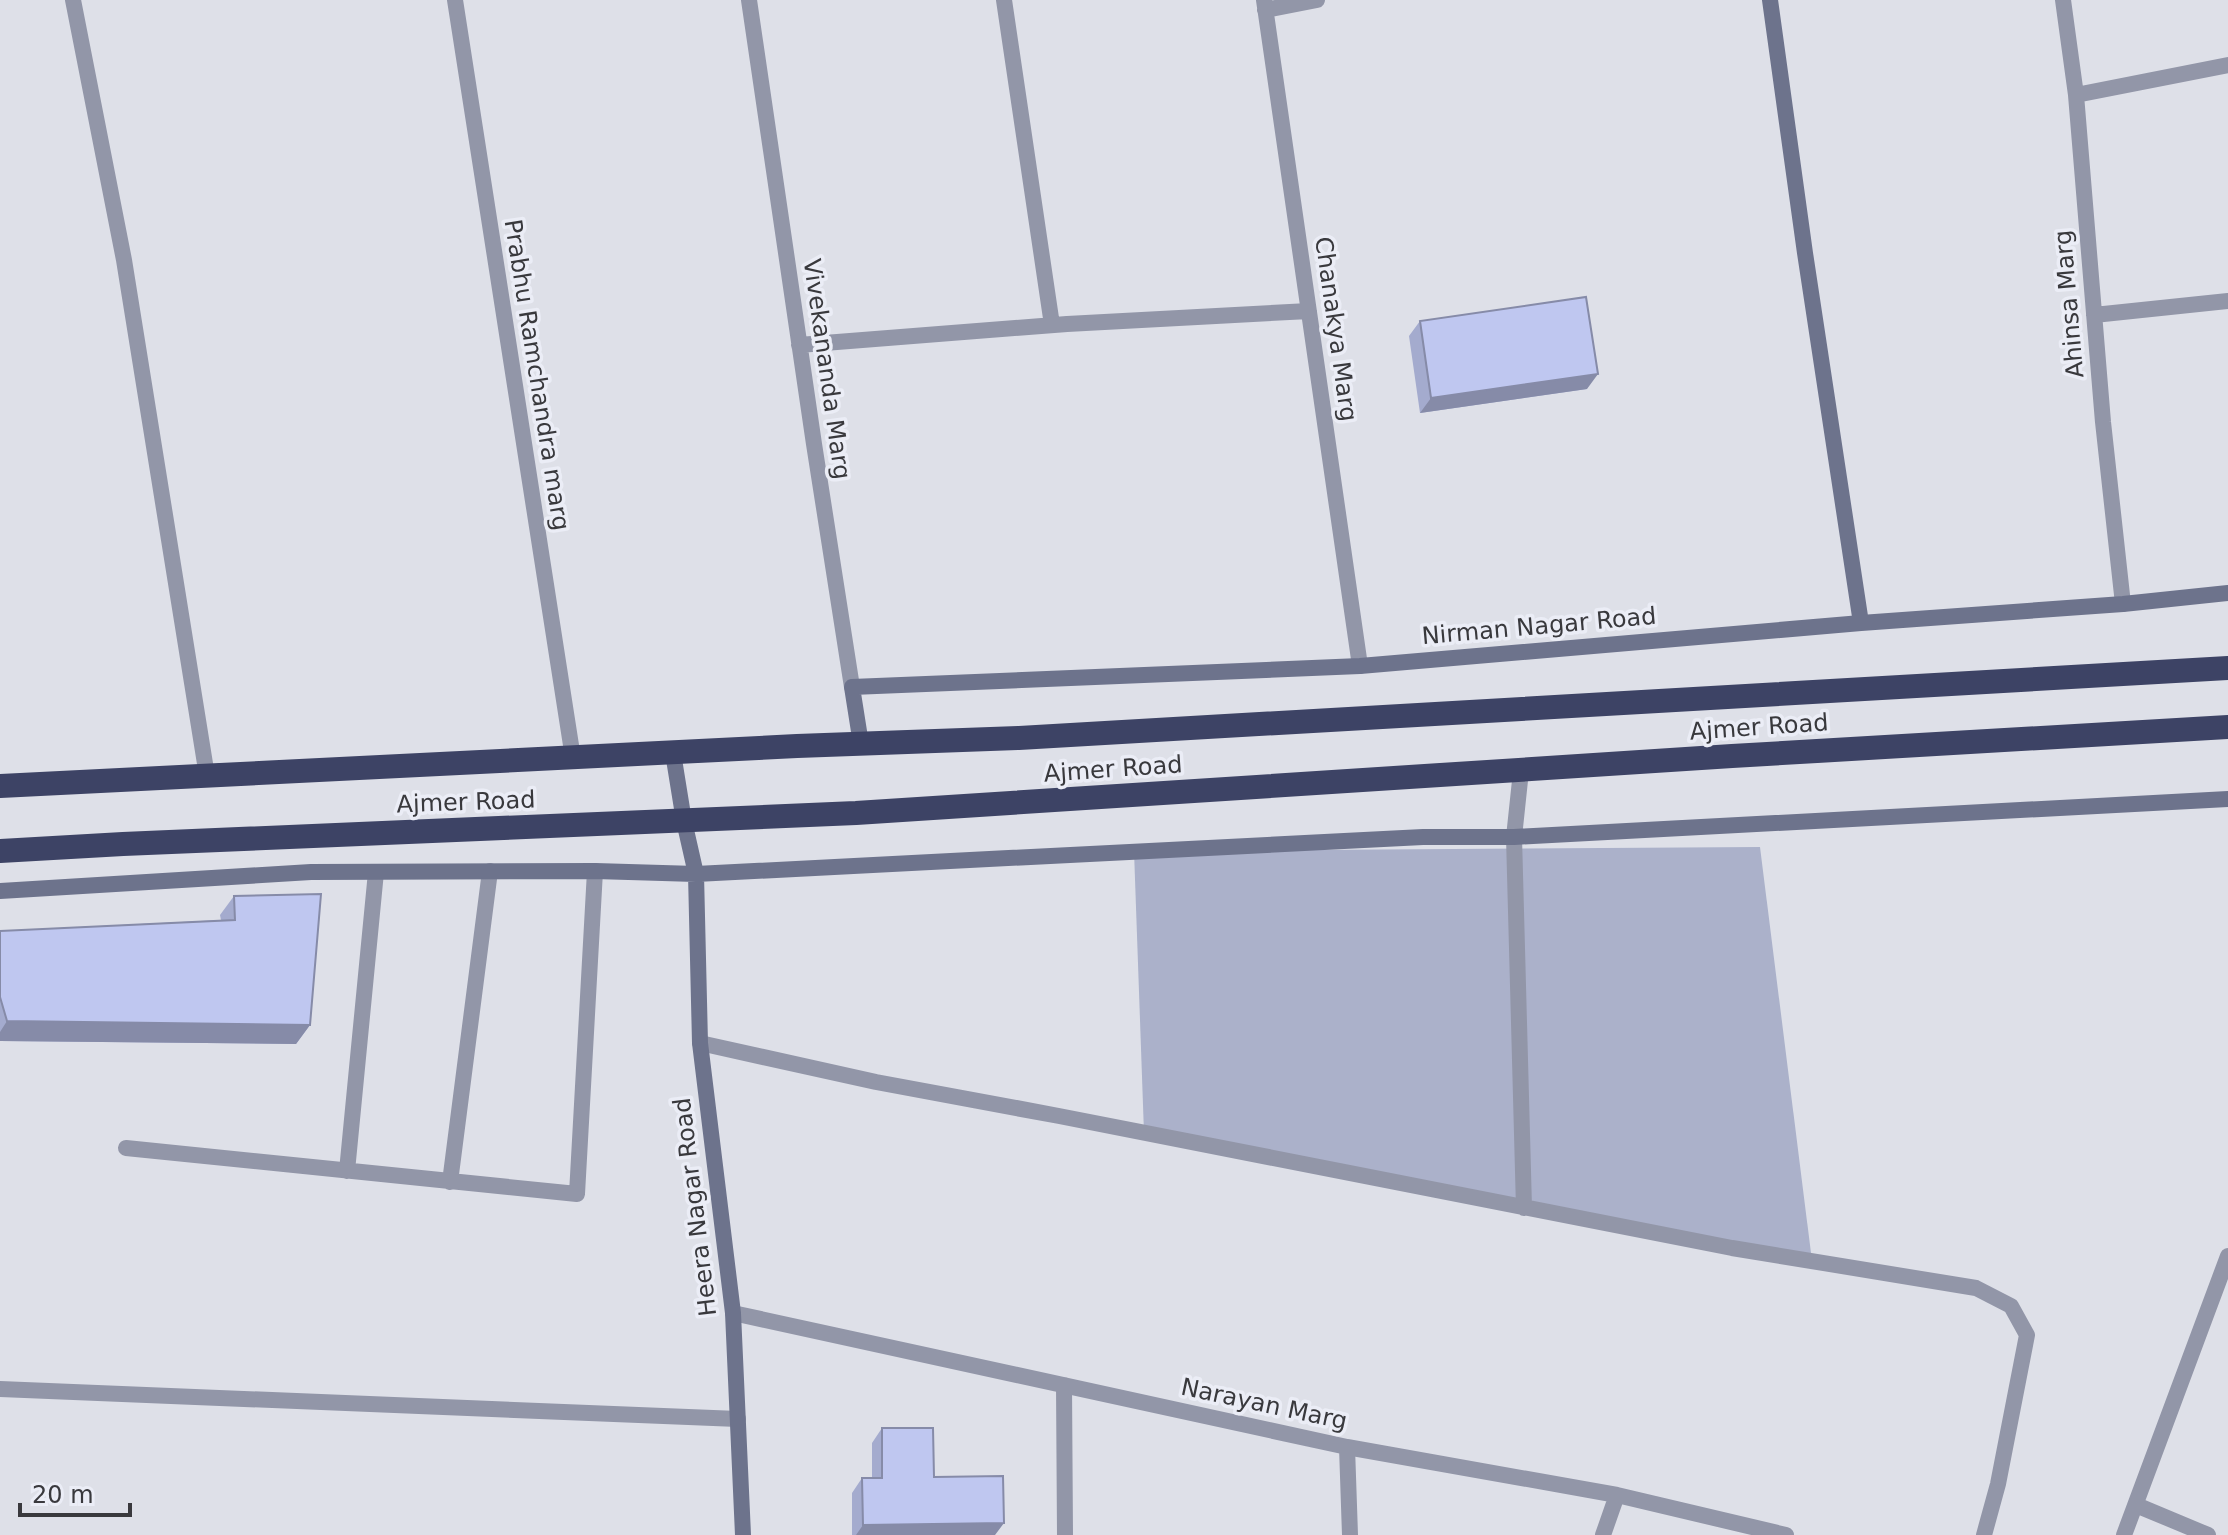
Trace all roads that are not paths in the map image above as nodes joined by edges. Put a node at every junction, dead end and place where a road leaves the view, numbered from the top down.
1 (73, 0) edge
2 (455, 0) edge
3 (749, 0) edge
4 (1004, 0) edge
5 (1317, 0) edge
6 (1770, 0) edge
7 (2063, 0) edge
8 (1265, 5) edge
9 (2228, 65) edge
10 (2076, 95) junction
11 (2228, 301) edge
12 (1309, 311) junction
13 (2094, 315) junction
14 (1052, 325) junction
15 (799, 345) junction
16 (2228, 593) edge
17 (2123, 604) junction
18 (1861, 623) junction
19 (1360, 666) junction
20 (2228, 668) edge
21 (852, 687) junction
22 (2228, 727) edge
23 (861, 744) junction
24 (673, 753) junction
25 (573, 758) junction
26 (1521, 771) junction
27 (207, 776) junction
28 (0, 786) edge
29 (2228, 799) edge
30 (684, 821) junction
31 (1514, 837) junction
32 (0, 851) edge
33 (490, 871) junction
34 (595, 871) junction
35 (376, 872) junction
36 (696, 874) junction
37 (0, 891) edge
38 (700, 1043) junction
39 (126, 1148) dead end
40 (347, 1171) junction
41 (450, 1182) junction
42 (1524, 1208) junction
43 (2228, 1256) edge
44 (2223, 1284) edge
45 (733, 1313) junction
46 (1064, 1385) junction
47 (0, 1389) edge
48 (738, 1419) junction
49 (1347, 1447) junction
50 (1617, 1495) junction
51 (2136, 1505) junction
52 (743, 1535) edge
53 (1065, 1535) edge
54 (1350, 1535) edge
55 (1603, 1535) edge
56 (1786, 1535) edge
57 (1984, 1535) edge
58 (2124, 1535) edge
59 (2208, 1535) edge

1 - 27 street
2 - 25 street, Prabhu Ramchandra marg
3 - 15 street, Vivekananda Marg
4 - 14 street
5 - 8 street
6 - 18 street
7 - 10 street, Ahinsa Marg
8 - 12 street, Chanakya Marg
9 - 10 street
10 - 13 street, Ahinsa Marg
11 - 13 street
12 - 14 street
12 - 19 street, Chanakya Marg
13 - 17 street, Ahinsa Marg
14 - 15 street
15 - 21 street, Vivekananda Marg
16 - 17 street, Nirman Nagar Road
17 - 18 street, Nirman Nagar Road
18 - 19 street, Nirman Nagar Road
19 - 21 street, Nirman Nagar Road
20 - 23 highway, Ajmer Road
21 - 23 street, Vivekananda Marg
22 - 26 highway, Ajmer Road
23 - 24 highway, Ajmer Road
24 - 25 highway, Ajmer Road
24 - 30 street, Heera Nagar Road
25 - 27 highway, Ajmer Road
26 - 30 highway, Ajmer Road
26 - 31 street
27 - 28 highway, Ajmer Road
29 - 31 street
30 - 32 highway, Ajmer Road
30 - 36 street, Heera Nagar Road
31 - 36 street
31 - 42 street
33 - 34 street
33 - 35 street
33 - 41 street
34 - 36 street
34 - 41 street
35 - 37 street
35 - 40 street
36 - 38 street, Heera Nagar Road
38 - 42 street
38 - 45 street, Heera Nagar Road
39 - 40 street
40 - 41 street
42 - 57 street
43 - 44 street
44 - 51 street
45 - 46 street, Narayan Marg
45 - 48 street, Heera Nagar Road
46 - 49 street, Narayan Marg
46 - 53 street
47 - 48 street
48 - 52 street, Heera Nagar Road
49 - 50 street, Narayan Marg
49 - 54 street
50 - 55 street
50 - 56 street, Narayan Marg
51 - 58 street
51 - 59 street

